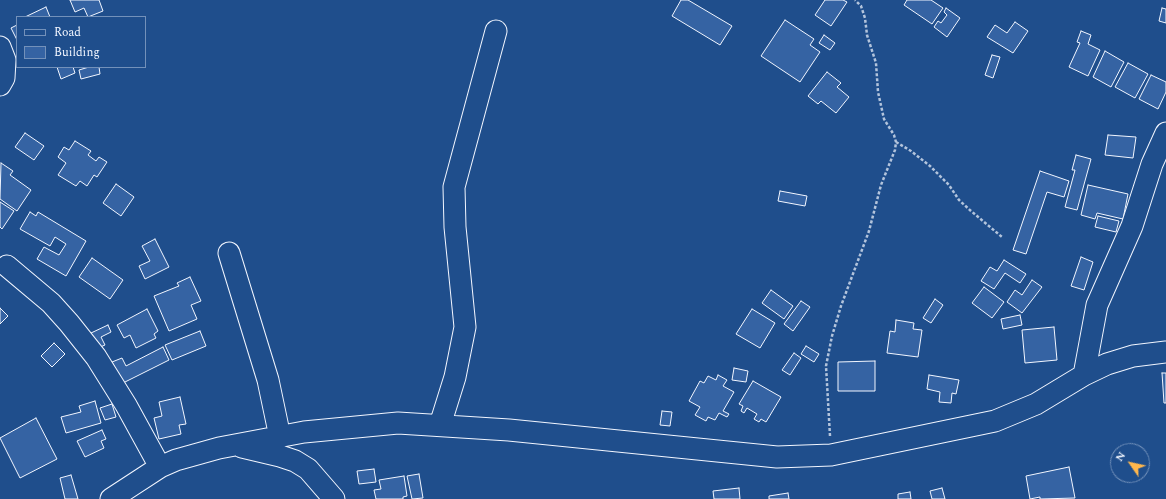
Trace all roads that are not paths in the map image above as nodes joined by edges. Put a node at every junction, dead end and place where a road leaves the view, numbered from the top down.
1 (496, 31) dead end
2 (0, 47) edge
3 (0, 85) edge
4 (1166, 132) edge
5 (229, 253) dead end
6 (7, 266) dead end
7 (1166, 352) edge
8 (1084, 375) junction
9 (440, 425) junction
10 (280, 437) junction
11 (235, 445) junction
12 (160, 467) junction
13 (111, 499) edge
14 (334, 499) edge

1 - 9 street
2 - 3 street
4 - 8 street
5 - 10 street
6 - 12 street
7 - 8 street
8 - 9 street
9 - 10 street
10 - 11 street
11 - 12 street
11 - 14 street
12 - 13 street

